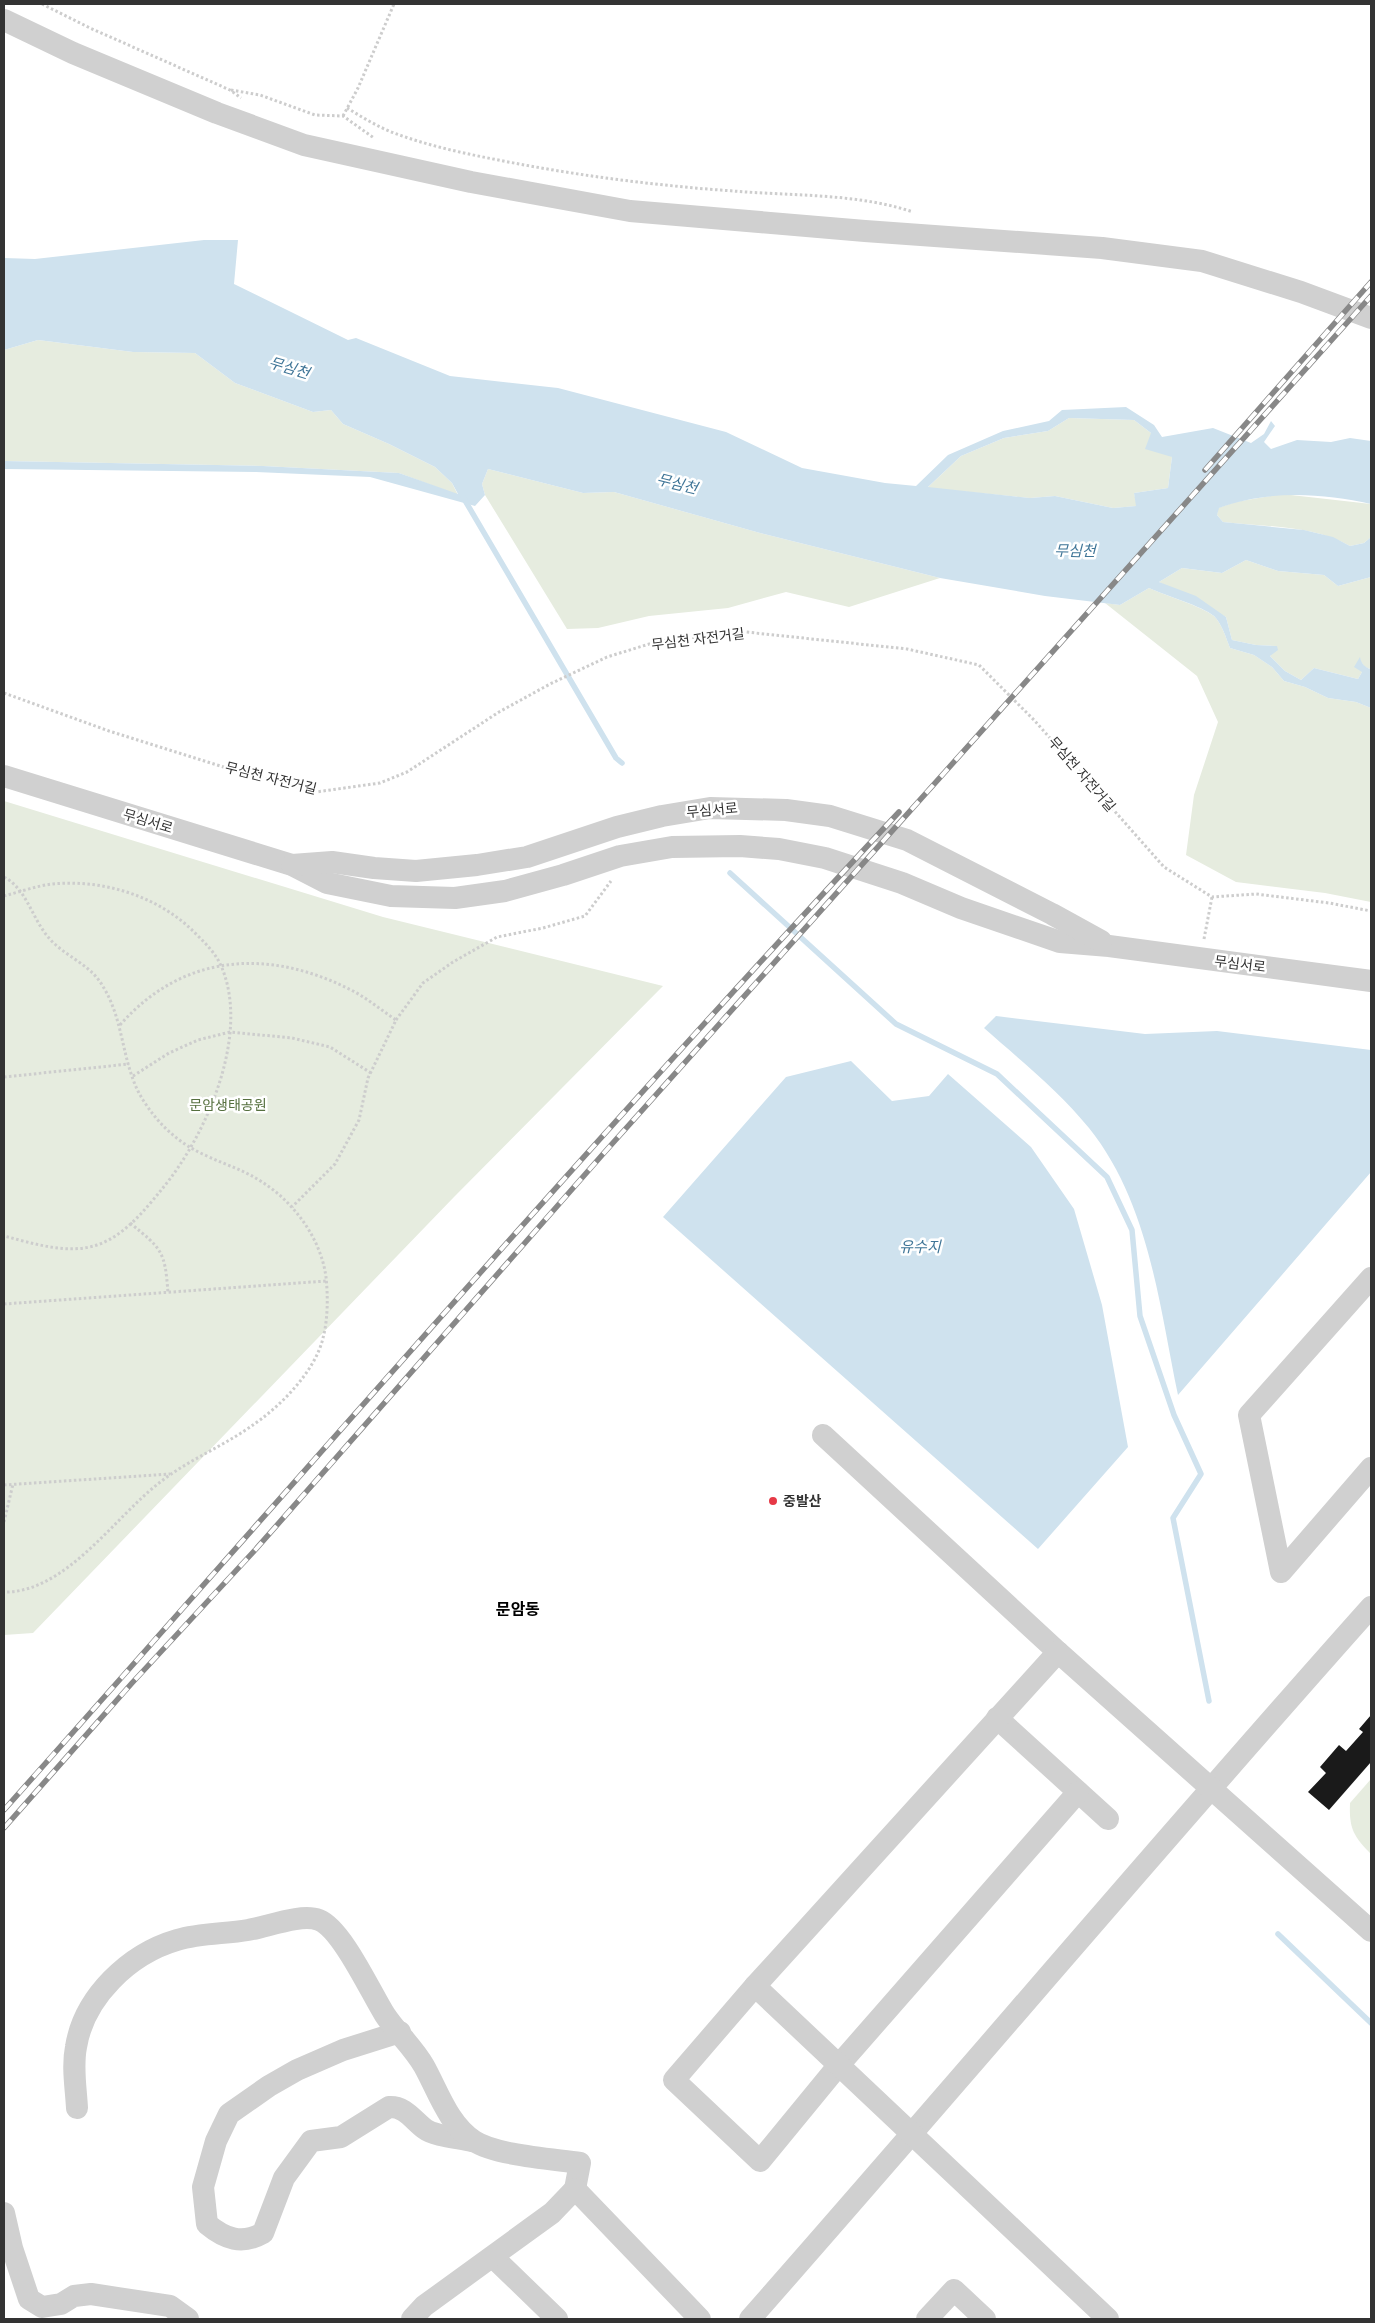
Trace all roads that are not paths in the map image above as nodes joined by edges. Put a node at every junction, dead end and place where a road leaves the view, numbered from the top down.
1 (4, 20) edge
2 (1371, 318) edge
3 (4, 776) edge
4 (292, 865) junction
5 (1109, 946) junction
6 (1371, 981) edge
7 (1371, 1278) edge
8 (823, 1435) dead end
9 (1371, 1468) edge
10 (1371, 1608) edge
11 (1058, 1652) junction
12 (998, 1718) junction
13 (1211, 1786) junction
14 (1078, 1792) junction
15 (1108, 1819) dead end
16 (1371, 1931) edge
17 (755, 1986) junction
18 (400, 2032) junction
19 (838, 2066) junction
20 (77, 2108) dead end
21 (912, 2135) junction
22 (474, 2141) junction
23 (575, 2189) junction
24 (4, 2213) edge
25 (493, 2257) junction
26 (50, 2313) edge
27 (188, 2319) edge
28 (412, 2319) edge
29 (557, 2319) edge
30 (700, 2319) edge
31 (750, 2319) edge
32 (927, 2319) edge
33 (985, 2319) edge
34 (1108, 2319) edge

1 - 2 street
3 - 4 street, 무심서로
4 - 5 street, 무심서로
4 - 5 street, 무심서로
5 - 6 street, 무심서로
7 - 9 street
8 - 11 street
10 - 13 street
11 - 12 street
11 - 13 street
12 - 14 street
12 - 17 street
13 - 16 street
13 - 21 street
14 - 15 street
14 - 19 street
17 - 19 street
17 - 19 street
18 - 20 street
18 - 22 street
18 - 22 street
19 - 21 street
21 - 31 street
21 - 34 street
22 - 23 street
23 - 25 street
23 - 30 street
24 - 26 street
25 - 28 street
25 - 29 street
26 - 27 street
32 - 33 street

